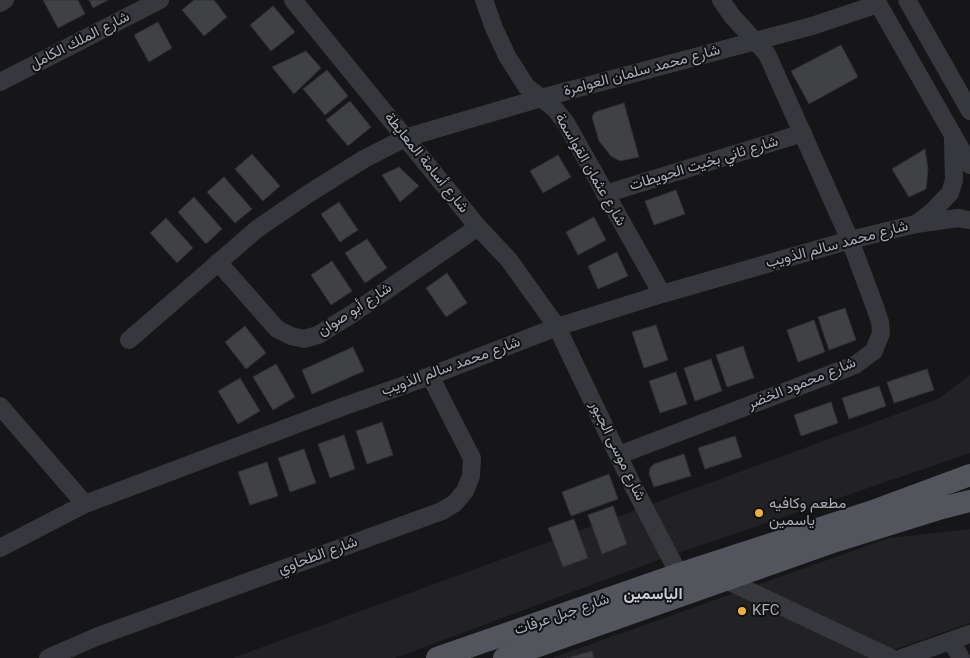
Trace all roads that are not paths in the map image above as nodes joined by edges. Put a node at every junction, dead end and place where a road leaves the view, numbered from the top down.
1 (5, 0) edge
2 (160, 0) edge
3 (293, 0) edge
4 (484, 0) edge
5 (721, 0) edge
6 (907, 0) edge
7 (877, 2) edge
8 (0, 3) edge
9 (756, 41) junction
10 (1, 81) edge
11 (541, 98) junction
12 (970, 111) edge
13 (803, 133) junction
14 (953, 136) junction
15 (405, 138) junction
16 (970, 165) edge
17 (605, 194) junction
18 (970, 220) edge
19 (916, 224) junction
20 (478, 227) junction
21 (850, 240) junction
22 (218, 262) junction
23 (662, 294) junction
24 (557, 327) junction
25 (128, 340) dead end
26 (430, 376) junction
27 (0, 406) edge
28 (619, 455) junction
29 (970, 475) edge
30 (970, 501) edge
31 (84, 504) junction
32 (0, 548) edge
33 (679, 574) junction
34 (726, 580) junction
35 (970, 634) edge
36 (951, 641) junction
37 (48, 658) edge
38 (437, 658) edge
39 (504, 658) edge
40 (891, 658) edge
41 (902, 658) edge
42 (960, 658) edge

1 - 8 street
2 - 10 street, شارع الملك الكامل
3 - 15 street, شارع أسامة المعايطة
4 - 11 street, شارع عثمان القواسمة
5 - 9 street
6 - 12 street
7 - 9 street, شارع محمد سلمان العوامرة
7 - 14 street
9 - 11 street, شارع محمد سلمان العوامرة
9 - 13 street
11 - 15 street, شارع محمد سلمان العوامرة
11 - 17 street, شارع عثمان القواسمة
13 - 17 street, شارع ثاني بخيت الحويطات
13 - 21 street
14 - 16 street
14 - 19 street, شارع محمد سالم الذويب
15 - 20 street, شارع أسامة المعايطة
15 - 22 street
17 - 23 street, شارع عثمان القواسمة
18 - 19 street, شارع محمد سالم الذويب
19 - 21 street, شارع محمد سالم الذويب
20 - 22 street, شارع أبو صوان
20 - 24 street, شارع أسامة المعايطة
21 - 23 street, شارع محمد سالم الذويب
21 - 28 street, شارع محمود الخضر
22 - 25 street
23 - 24 street, شارع محمد سالم الذويب
24 - 26 street, شارع محمد سالم الذويب
24 - 28 street, شارع موسى الجبور
26 - 31 street, شارع محمد سالم الذويب
26 - 37 street, شارع الطحاوي
27 - 31 street
28 - 33 street, شارع موسى الجبور
29 - 33 main road, شارع جبل عرفات
30 - 34 main road, شارع جبل عرفات
31 - 32 street, شارع محمد سالم الذويب
33 - 38 main road, شارع جبل عرفات
34 - 39 main road, شارع جبل عرفات
34 - 40 street
35 - 36 street
36 - 41 street
36 - 42 street

